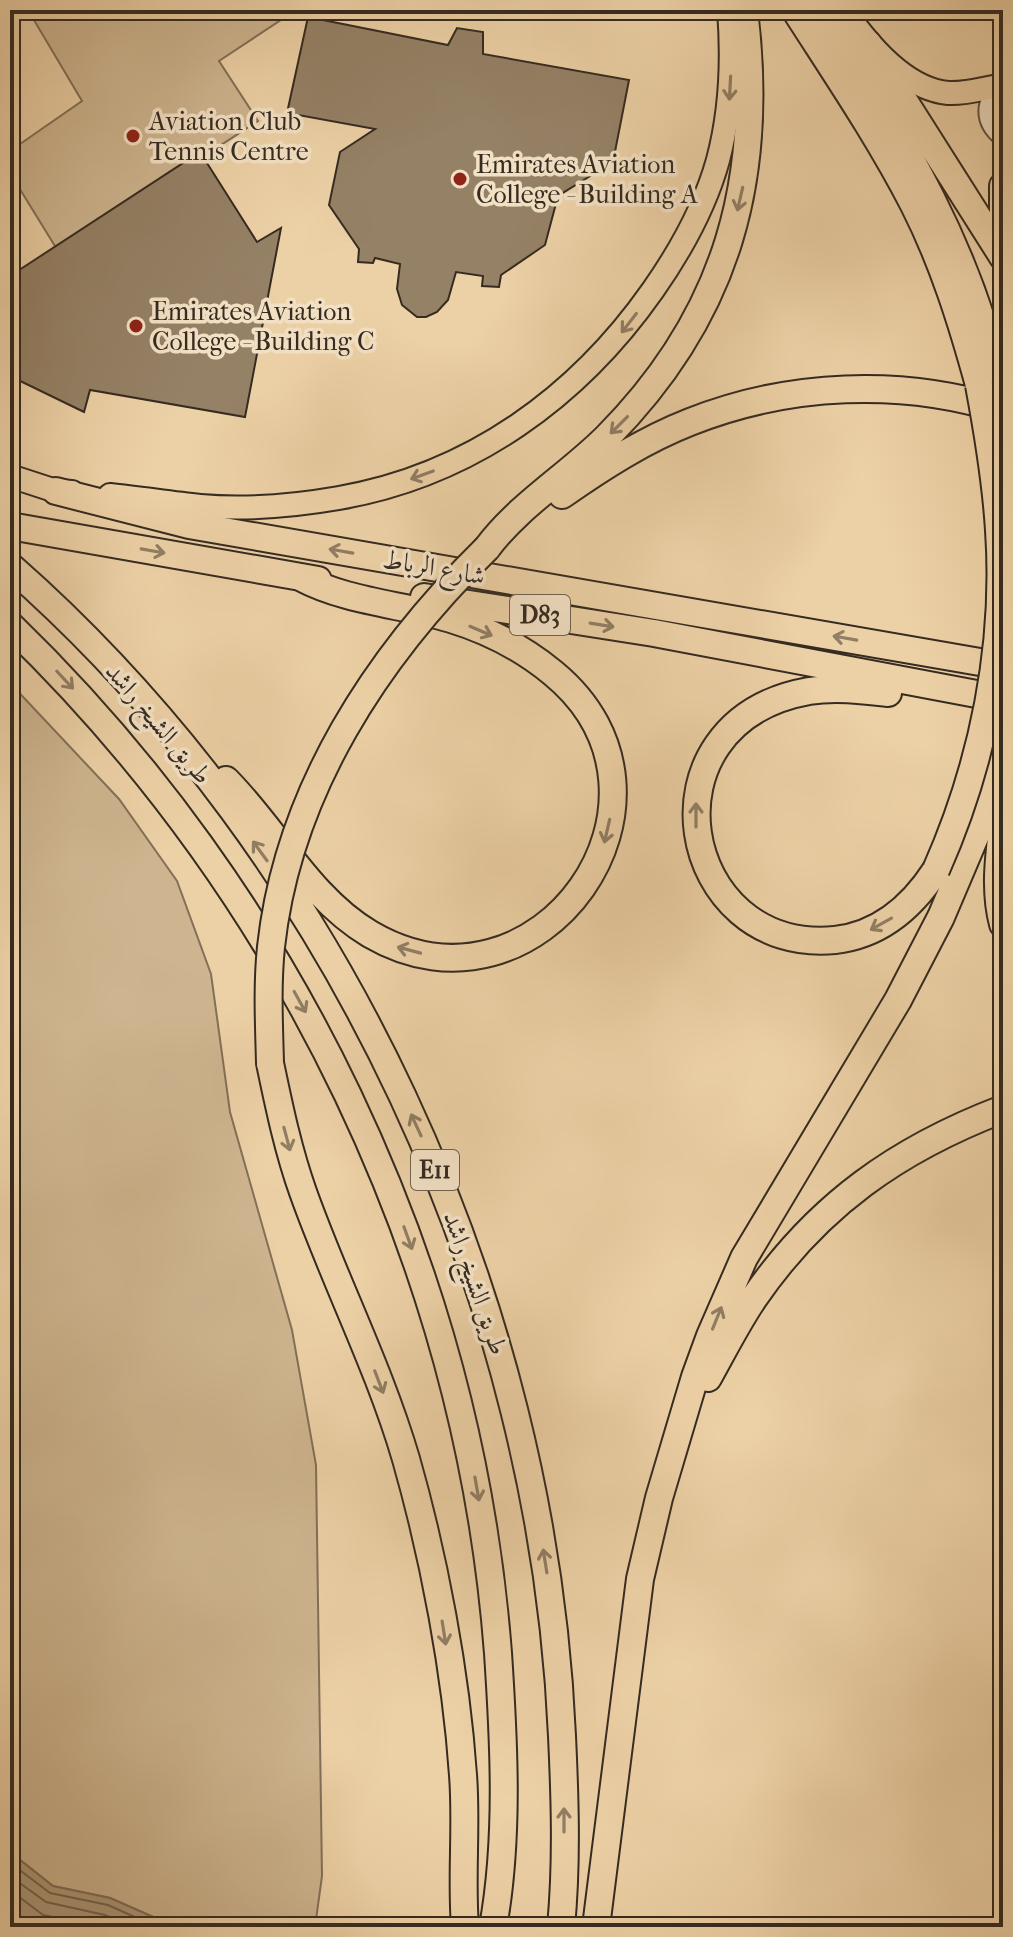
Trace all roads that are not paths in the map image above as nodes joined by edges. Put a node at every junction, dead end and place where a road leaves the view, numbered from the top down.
1 (729, 10) edge
2 (744, 10) edge
3 (795, 10) edge
4 (820, 10) edge
5 (844, 10) edge
6 (868, 44) junction
7 (1003, 86) edge
8 (1003, 137) edge
9 (1003, 186) edge
10 (1003, 218) edge
11 (1003, 257) edge
12 (996, 396) edge
13 (10, 476) edge
14 (56, 491) junction
15 (10, 526) edge
16 (487, 548) junction
17 (10, 566) edge
18 (300, 577) junction
19 (10, 625) edge
20 (1003, 666) edge
21 (1003, 701) edge
22 (1003, 739) edge
23 (178, 742) junction
24 (1003, 821) edge
25 (948, 872) junction
26 (1003, 924) edge
27 (1003, 1109) edge
28 (684, 1419) junction
29 (597, 1915) edge
30 (465, 1927) edge
31 (493, 1927) edge
32 (561, 1927) edge

1 -> 14 main road
2 -> 16 highway
3 - 12 highway
4 - 12 highway
5 - 6 main road
6 - 7 main road
6 - 11 highway
7 - 8 street
9 - 10 highway
12 - 16 highway
12 - 25 highway, bridge
13 - 14 main road
20 -> 14 highway, شارع الرباط / D83
15 -> 18 highway, شارع الرباط / D83
16 -> 30 highway, bridge
17 - 23 highway, طريق الشيخ راشد / E11
18 -> 21 highway, شارع الرباط / D83
18 -> 23 highway
19 -> 31 highway, طريق الشيخ راشد / E11
25 -> 21 highway
22 - 25 highway
32 -> 23 highway, طريق الشيخ راشد / E11
24 - 26 highway
28 -> 25 highway
27 - 28 highway
28 - 29 highway

